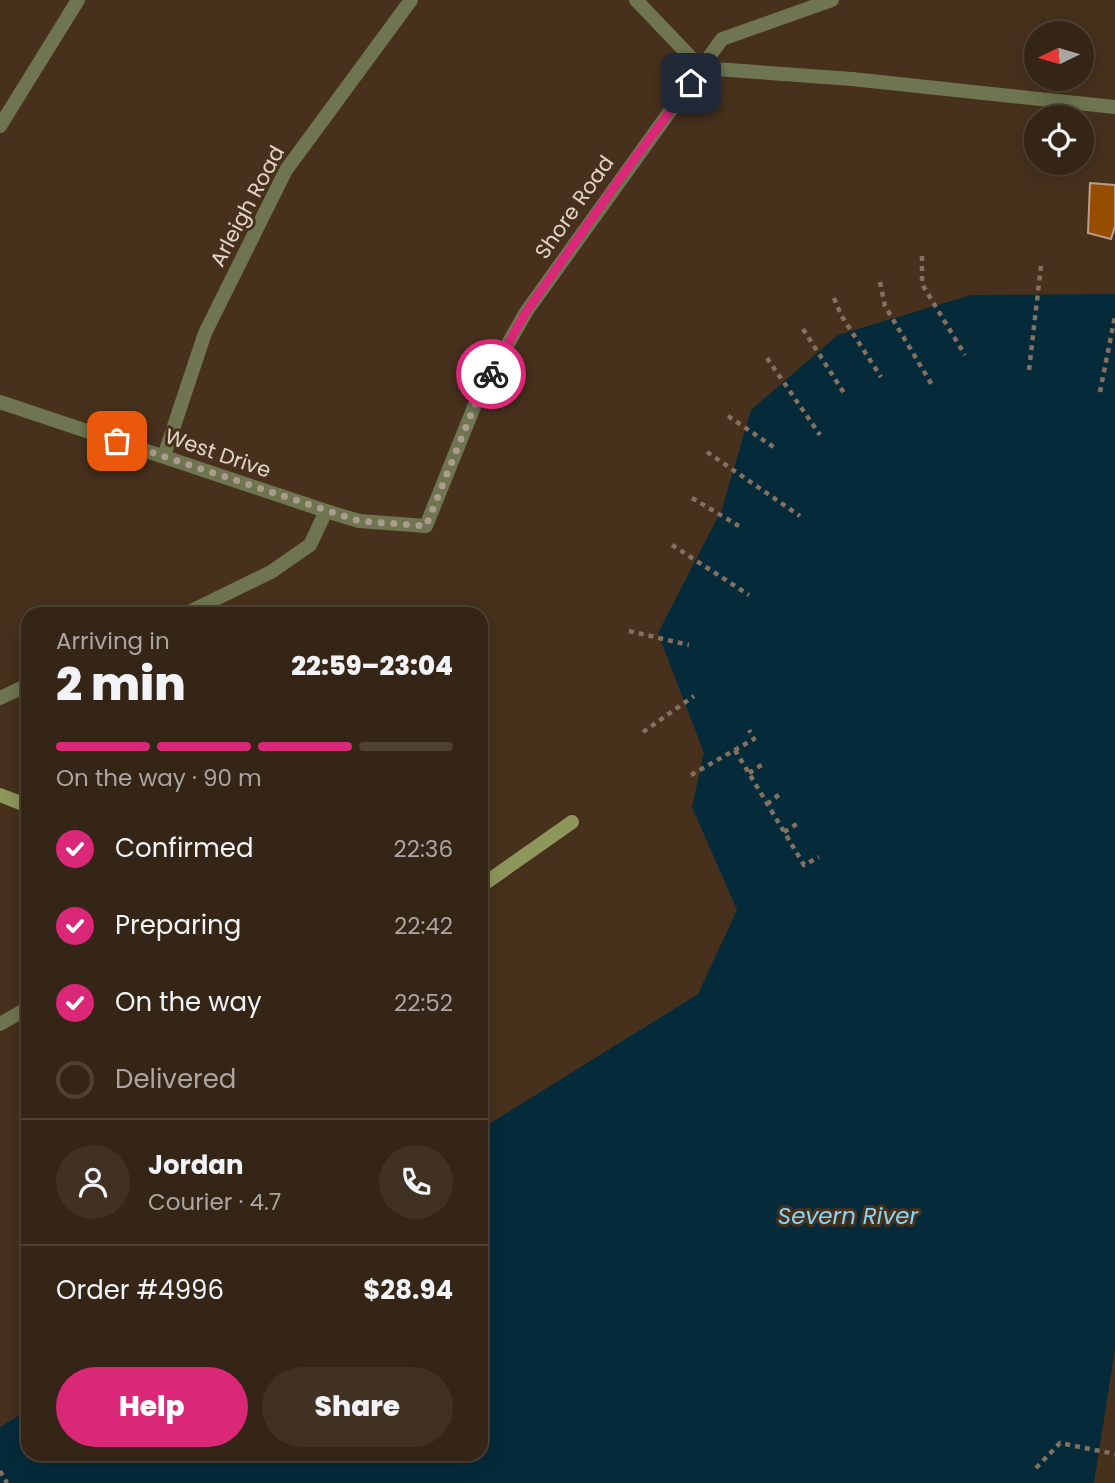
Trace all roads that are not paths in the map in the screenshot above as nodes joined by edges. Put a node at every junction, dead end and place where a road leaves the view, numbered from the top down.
1 (78, 0) edge
2 (411, 0) edge
3 (636, 0) edge
4 (832, 0) edge
5 (701, 68) junction
6 (1115, 107) edge
7 (0, 126) edge
8 (0, 402) edge
9 (164, 456) junction
10 (326, 511) junction
11 (426, 526) joint
12 (199, 607) edge
13 (21, 688) edge
14 (0, 698) edge
15 (0, 795) edge
16 (21, 803) edge
17 (572, 822) dead end
18 (488, 881) edge
19 (21, 1012) edge
20 (0, 1024) edge

1 - 7 street
2 - 9 street, Arleigh Road
3 - 5 street
4 - 5 street, Shore Road
5 - 6 street
5 - 11 street, Shore Road
8 - 9 street, West Drive
9 - 10 street, West Drive
10 - 11 street, West Drive
10 - 12 street
13 - 14 street
15 - 16 street
17 - 18 street
19 - 20 street

